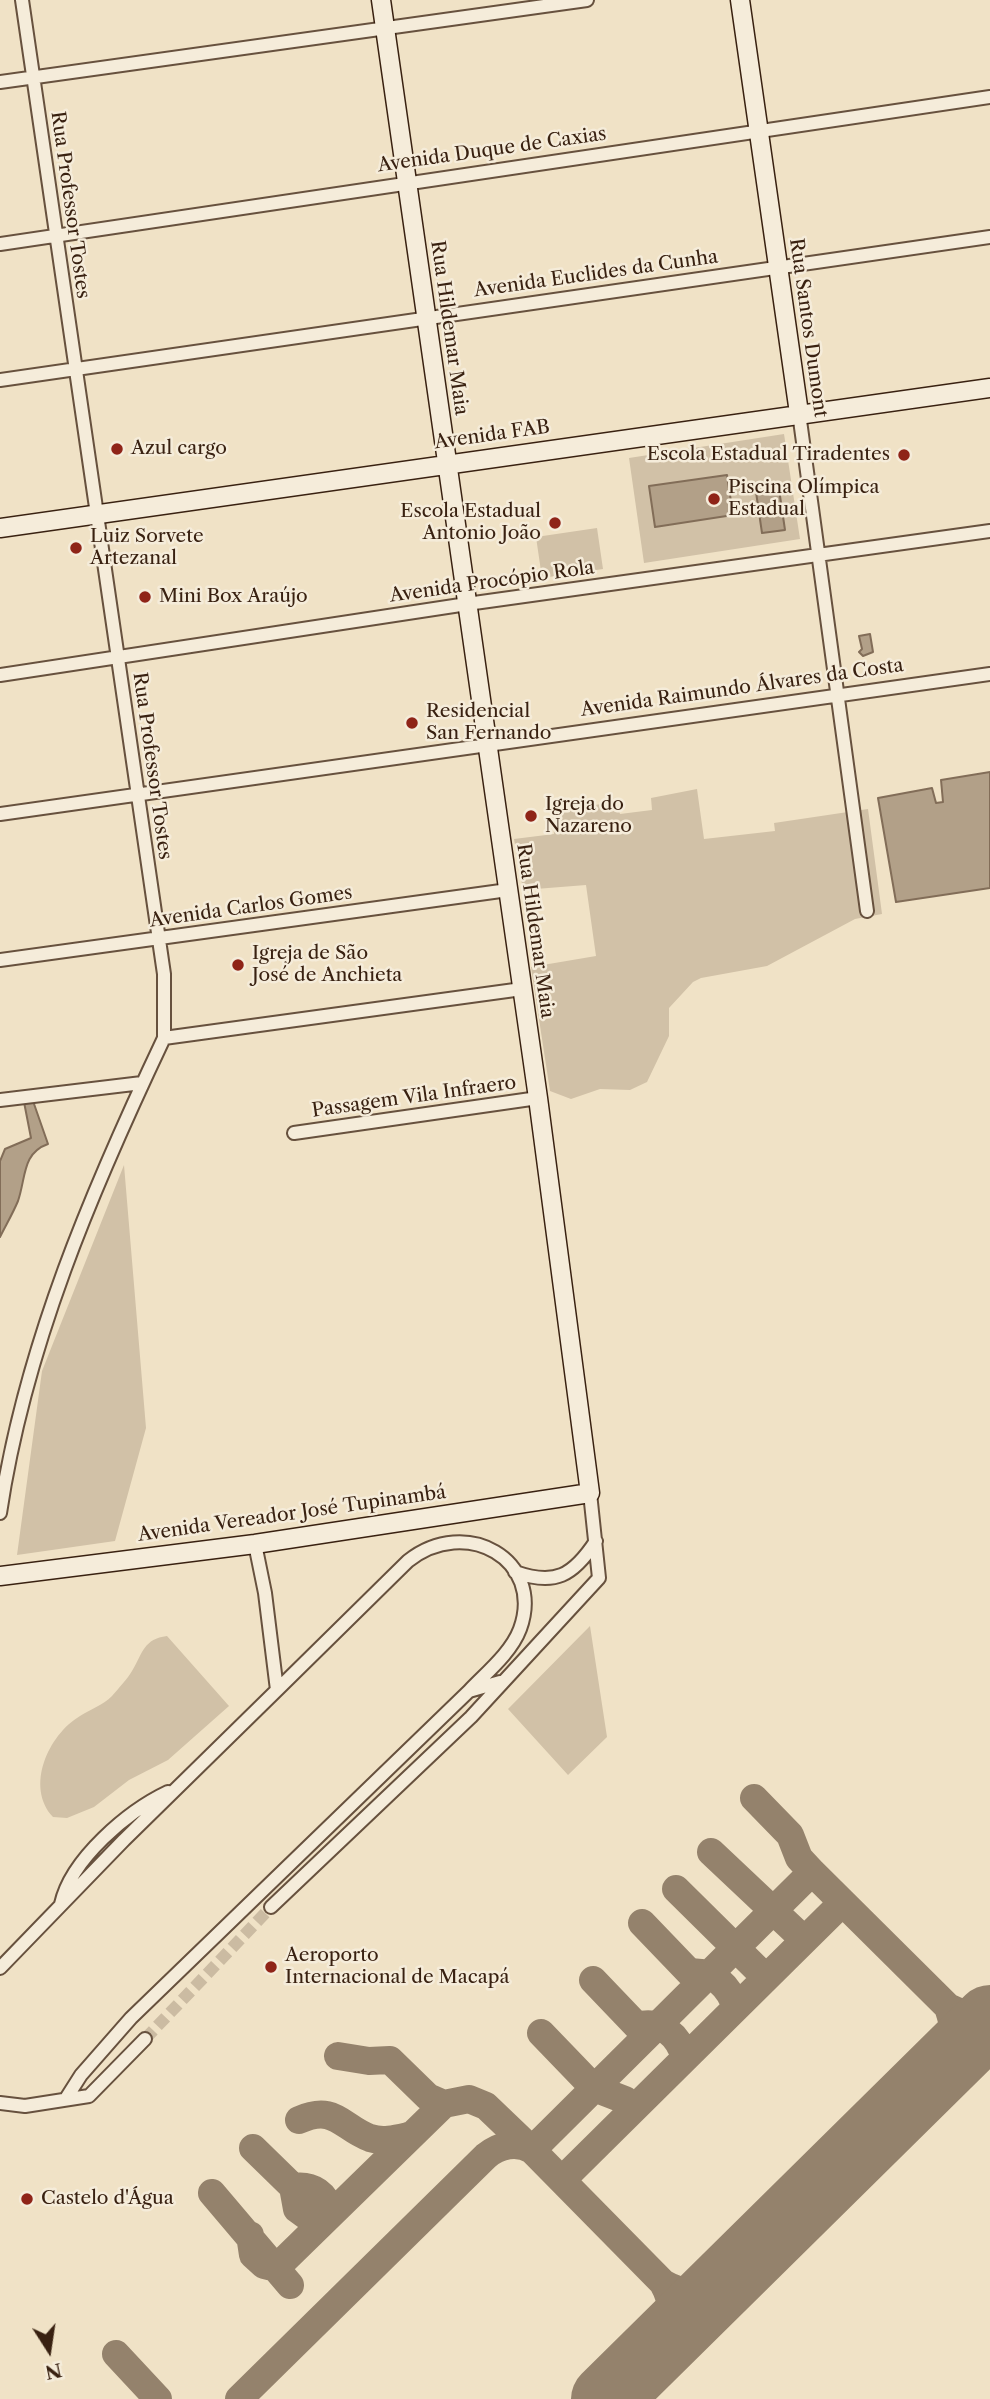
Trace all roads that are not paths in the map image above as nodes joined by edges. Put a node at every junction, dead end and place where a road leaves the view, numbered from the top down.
1 (22, 0) edge
2 (381, 0) edge
3 (587, 0) edge
4 (740, 0) edge
5 (386, 29) junction
6 (34, 77) junction
7 (0, 82) edge
8 (990, 97) edge
9 (759, 130) junction
10 (408, 181) junction
11 (55, 235) junction
12 (990, 237) edge
13 (0, 244) edge
14 (778, 268) junction
15 (426, 317) junction
16 (74, 370) junction
17 (0, 380) edge
18 (990, 388) edge
19 (799, 413) junction
20 (446, 463) junction
21 (97, 513) junction
22 (0, 528) edge
23 (990, 531) edge
24 (820, 555) junction
25 (467, 604) junction
26 (117, 659) junction
27 (990, 674) edge
28 (0, 675) edge
29 (839, 695) junction
30 (487, 743) junction
31 (136, 794) junction
32 (0, 814) edge
33 (508, 890) junction
34 (867, 911) dead end
35 (157, 940) junction
36 (0, 960) edge
37 (522, 989) junction
38 (164, 1038) junction
39 (142, 1083) junction
40 (538, 1098) junction
41 (0, 1100) edge
42 (294, 1133) dead end
43 (3, 1476) edge
44 (590, 1493) junction
45 (0, 1513) edge
46 (596, 1541) junction
47 (255, 1544) junction
48 (515, 1572) junction
49 (0, 1576) edge
50 (500, 1682) junction
51 (277, 1690) junction
52 (469, 1691) junction
53 (271, 1907) tunnel mouth
54 (0, 1969) edge
55 (145, 2039) tunnel mouth
56 (67, 2097) junction
57 (0, 2103) edge

1 - 6 street, Rua Professor Tostes
2 - 5 main road, Rua Hildemar Maia
3 - 5 street
4 - 9 main road, Rua Santos Dumont
5 - 6 street
5 - 10 main road, Rua Hildemar Maia
6 - 7 street
6 - 11 street, Rua Professor Tostes
8 - 9 street, Avenida Duque de Caxias
9 - 10 street, Avenida Duque de Caxias
9 - 14 main road, Rua Santos Dumont
10 - 11 street, Avenida Duque de Caxias
10 - 15 main road, Rua Hildemar Maia
11 - 13 street, Avenida Duque de Caxias
11 - 16 street, Rua Professor Tostes
12 - 14 street, Avenida Euclides da Cunha
14 - 15 street, Avenida Euclides da Cunha
14 - 19 main road, Rua Santos Dumont
15 - 16 street, Avenida Euclides da Cunha
15 - 20 main road, Rua Hildemar Maia
16 - 17 street, Avenida Euclides da Cunha
16 - 21 street, Rua Professor Tostes
18 - 19 main road, Avenida FAB
19 - 20 main road, Avenida FAB
19 - 24 street, Rua Santos Dumont
20 - 21 main road, Avenida FAB
20 - 25 main road, Rua Hildemar Maia
21 - 22 main road, Avenida FAB
21 - 26 street, Rua Professor Tostes
23 - 24 street, Avenida Procópio Rola
24 - 25 street, Avenida Procópio Rola
24 - 29 street, Rua Santos Dumont
25 - 26 street, Avenida Procópio Rola
25 - 30 main road, Rua Hildemar Maia
26 - 28 street, Avenida Procópio Rola
26 - 31 street, Rua Professor Tostes
27 - 29 street, Avenida Raimundo Álvares da Costa
29 - 30 street, Avenida Raimundo Álvares da Costa
29 - 34 street, Rua Santos Dumont
30 - 31 street, Avenida Raimundo Álvares da Costa
30 - 33 main road, Rua Hildemar Maia
31 - 32 street, Avenida Raimundo Álvares da Costa
31 - 35 street, Rua Professor Tostes
33 - 35 street, Avenida Carlos Gomes
33 - 37 main road, Rua Hildemar Maia
35 - 36 street, Avenida Carlos Gomes
35 - 38 street, Rua Professor Tostes
37 - 38 street
37 - 40 main road, Rua Hildemar Maia
38 - 39 street, Rua Professor Tostes
39 - 41 street
39 - 43 street, Rua Professor Tostes
40 - 42 street, Passagem Vila Infraero
40 - 44 main road, Rua Hildemar Maia
43 - 45 street, Rua Professor Tostes
44 - 46 street, Rua Hildemar Maia
44 - 47 main road, Avenida Vereador José Tupinambá
46 - 48 street
46 - 50 street, Rua Hildemar Maia
47 - 49 main road, Avenida Vereador José Tupinambá
47 - 51 street
48 - 51 street
48 - 52 street
50 - 52 street
50 - 53 street
51 - 54 street
52 - 56 street
55 - 56 street
56 - 57 street

